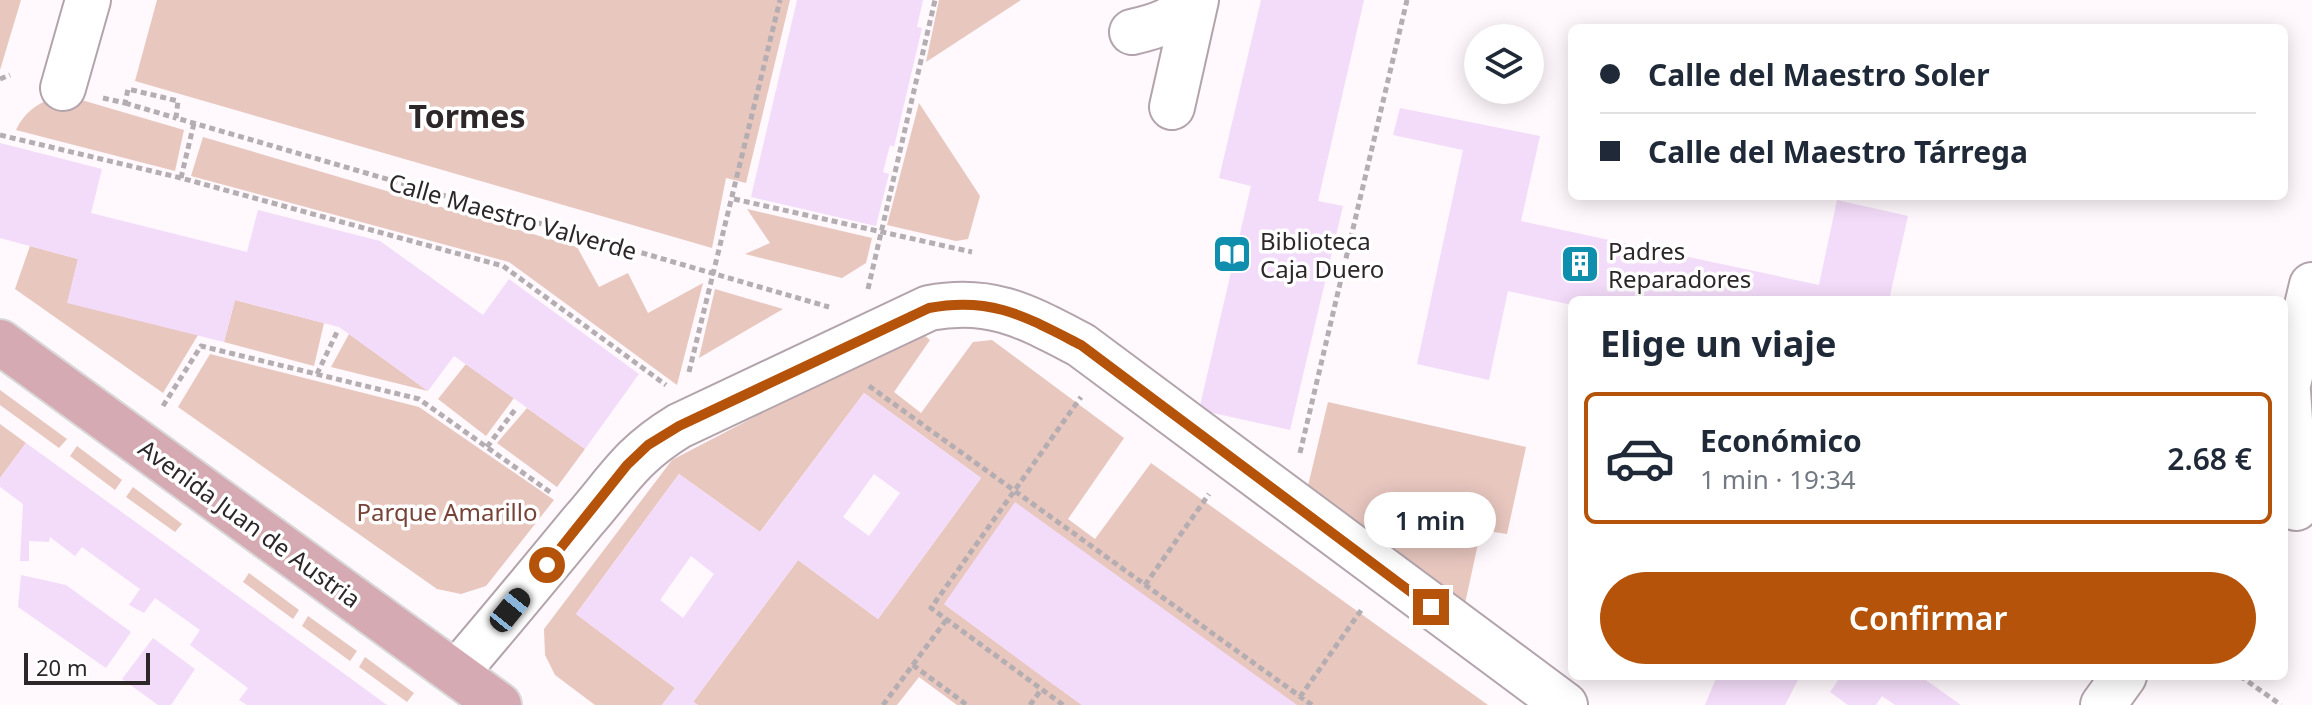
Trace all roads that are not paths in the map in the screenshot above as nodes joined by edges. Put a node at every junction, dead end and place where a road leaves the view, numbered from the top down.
1 (88, 0) edge
2 (1194, 0) edge
3 (1132, 32) dead end
4 (63, 88) road end
5 (1172, 107) dead end
6 (2312, 285) edge
7 (0, 342) edge
8 (2295, 391) edge
9 (2297, 510) edge
10 (456, 673) junction
11 (2121, 680) edge
12 (499, 705) edge
13 (1565, 705) edge
14 (2103, 705) edge

1 - 4 street
2 - 3 street
2 - 5 street
6 - 8 street
7 - 10 main road, Avenida Juan de Austria
8 - 9 street
10 - 12 main road, Avenida Juan de Austria
10 - 13 street
11 - 14 street

